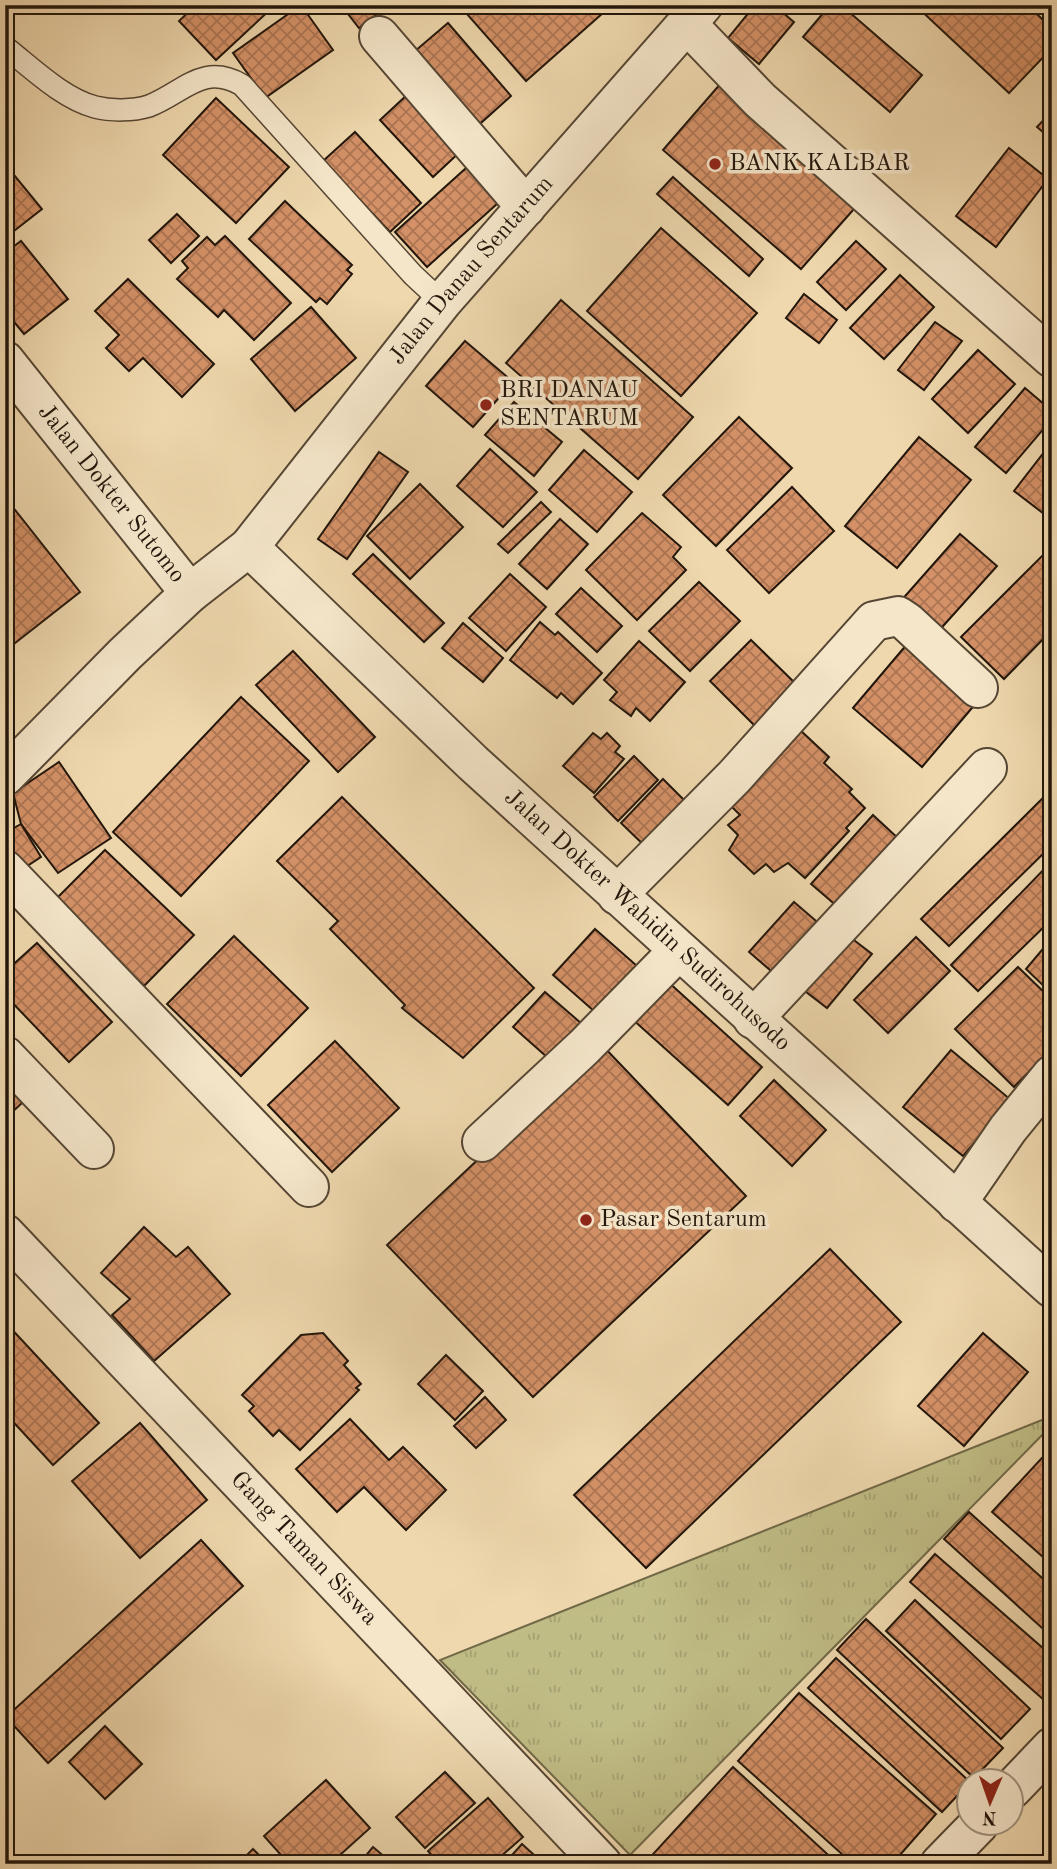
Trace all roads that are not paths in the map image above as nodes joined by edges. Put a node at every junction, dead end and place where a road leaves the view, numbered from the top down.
1 (695, 14) edge
2 (379, 36) dead end
3 (5, 47) edge
4 (526, 207) junction
5 (442, 302) junction
6 (1052, 358) edge
7 (5, 361) edge
8 (249, 547) junction
9 (190, 593) junction
10 (978, 688) dead end
11 (987, 768) dead end
12 (5, 776) edge
13 (5, 870) edge
14 (617, 895) junction
15 (678, 951) junction
16 (753, 1018) junction
17 (5, 1056) edge
18 (1052, 1074) edge
19 (482, 1142) dead end
20 (94, 1149) dead end
21 (309, 1187) dead end
22 (957, 1203) junction
23 (5, 1234) edge
24 (1052, 1288) edge
25 (1052, 1746) edge
26 (1026, 1774) edge
27 (965, 1838) edge
28 (601, 1864) edge
29 (940, 1864) edge

1 - 4 street, Jalan Danau Sentarum
1 - 6 street
2 - 4 street
3 - 5 lane
4 - 5 street, Jalan Danau Sentarum
5 - 8 street, Jalan Danau Sentarum
7 - 9 street, Jalan Dokter Sutomo
8 - 9 street, Jalan Danau Sentarum
8 - 14 street, Jalan Dokter Wahidin Sudirohusodo
9 - 12 street, Jalan Danau Sentarum
10 - 14 street
11 - 16 street
13 - 21 street
14 - 15 street, Jalan Dokter Wahidin Sudirohusodo
15 - 16 street, Jalan Dokter Wahidin Sudirohusodo
15 - 19 street
16 - 22 street, Jalan Dokter Wahidin Sudirohusodo
17 - 20 street
18 - 22 street
22 - 24 street, Jalan Dokter Wahidin Sudirohusodo
23 - 28 street, Gang Taman Siswa
25 - 26 street
27 - 29 street

